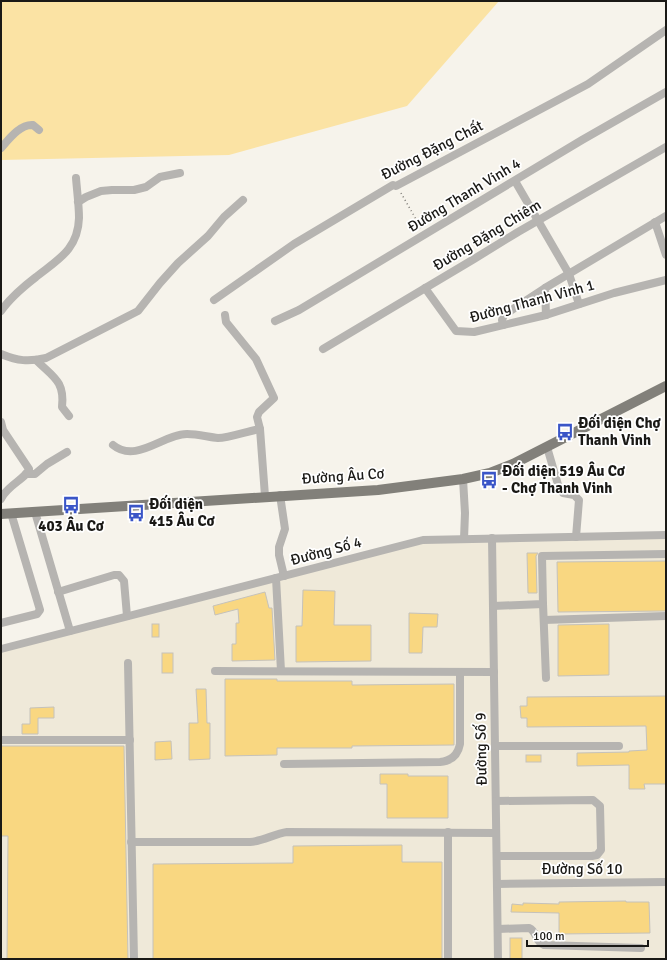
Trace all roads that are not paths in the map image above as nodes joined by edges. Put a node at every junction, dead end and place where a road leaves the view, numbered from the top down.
1 (666, 30) edge
2 (666, 92) edge
3 (39, 130) dead end
4 (666, 147) edge
5 (1, 148) edge
6 (180, 173) dead end
7 (76, 178) dead end
8 (515, 181) junction
9 (243, 200) dead end
10 (78, 202) junction
11 (666, 216) edge
12 (538, 220) junction
13 (656, 222) junction
14 (666, 255) edge
15 (569, 274) junction
16 (666, 280) edge
17 (425, 288) junction
18 (545, 288) junction
19 (214, 300) dead end
20 (580, 304) junction
21 (1, 311) edge
22 (225, 315) dead end
23 (546, 315) junction
24 (275, 321) dead end
25 (503, 325) junction
26 (323, 349) dead end
27 (1, 354) edge
28 (36, 360) junction
29 (666, 386) edge
30 (69, 416) dead end
31 (2, 426) edge
32 (260, 429) junction
33 (113, 445) dead end
34 (547, 447) junction
35 (67, 452) dead end
36 (26, 474) junction
37 (463, 480) junction
38 (280, 495) junction
39 (265, 496) junction
40 (1, 499) edge
41 (35, 512) junction
42 (6, 514) edge
43 (666, 536) edge
44 (576, 537) junction
45 (492, 538) junction
46 (464, 539) junction
47 (666, 554) edge
48 (280, 577) junction
49 (58, 592) junction
50 (544, 604) junction
51 (493, 606) junction
52 (127, 616) junction
53 (666, 616) edge
54 (544, 620) junction
55 (1, 623) edge
56 (70, 631) junction
57 (1, 649) edge
58 (128, 662) dead end
59 (215, 671) dead end
60 (282, 671) junction
61 (460, 672) junction
62 (494, 672) junction
63 (546, 678) dead end
64 (1, 740) edge
65 (130, 740) junction
66 (495, 746) junction
67 (619, 746) dead end
68 (284, 764) dead end
69 (496, 801) junction
70 (448, 832) junction
71 (496, 833) junction
72 (131, 842) junction
73 (497, 856) junction
74 (666, 882) edge
75 (497, 884) junction
76 (498, 929) junction
77 (641, 948) dead end
78 (134, 959) edge
79 (448, 959) edge
80 (498, 959) edge

1 - 19 street, Đường Đặng Chất
2 - 8 street, Đường Thanh Vinh 4
3 - 5 street
4 - 12 street, Đường Đặng Chiêm
6 - 10 street
7 - 10 street
8 - 12 street
8 - 24 street, Đường Thanh Vinh 4
9 - 28 street
10 - 21 street
11 - 13 street
12 - 15 street
12 - 17 street, Đường Đặng Chiêm
13 - 14 street
13 - 15 street
15 - 18 street
15 - 20 street
16 - 20 street, Đường Thanh Vinh 1
17 - 25 street, Đường Thanh Vinh 1
17 - 26 street, Đường Đặng Chiêm
18 - 23 street
18 - 25 street
20 - 23 street, Đường Thanh Vinh 1
22 - 32 street
23 - 25 street, Đường Thanh Vinh 1
27 - 28 street
28 - 30 street
29 - 34 main road, Đường Âu Cơ
31 - 36 street
32 - 33 street
32 - 39 street
34 - 37 main road, Đường Âu Cơ
34 - 44 street
35 - 36 street
36 - 40 street
37 - 38 main road, Đường Âu Cơ
37 - 46 street
38 - 39 main road, Đường Âu Cơ
38 - 48 street
39 - 41 main road, Đường Âu Cơ
41 - 42 main road, Đường Âu Cơ
41 - 49 street
42 - 55 street
43 - 44 street, Đường Số 4
44 - 45 street, Đường Số 4
45 - 46 street, Đường Số 4
45 - 51 street, Đường Số 9
46 - 48 street, Đường Số 4
47 - 50 street
48 - 52 street, Đường Số 4
48 - 60 street
49 - 52 street
49 - 56 street
50 - 51 street
50 - 54 street
51 - 62 street, Đường Số 9
52 - 56 street, Đường Số 4
53 - 54 street
54 - 63 street
56 - 57 street, Đường Số 4
58 - 65 street
59 - 60 street
60 - 61 street
61 - 62 street
61 - 68 street
62 - 66 street, Đường Số 9
64 - 65 street
65 - 72 street
66 - 67 street
66 - 69 street, Đường Số 9
69 - 71 street, Đường Số 9
69 - 73 street
70 - 71 street
70 - 72 street
70 - 79 street
71 - 73 street, Đường Số 9
72 - 78 street
73 - 75 street, Đường Số 9
74 - 75 street, Đường Số 10
75 - 76 street, Đường Số 9
76 - 77 street
76 - 80 street, Đường Số 9

